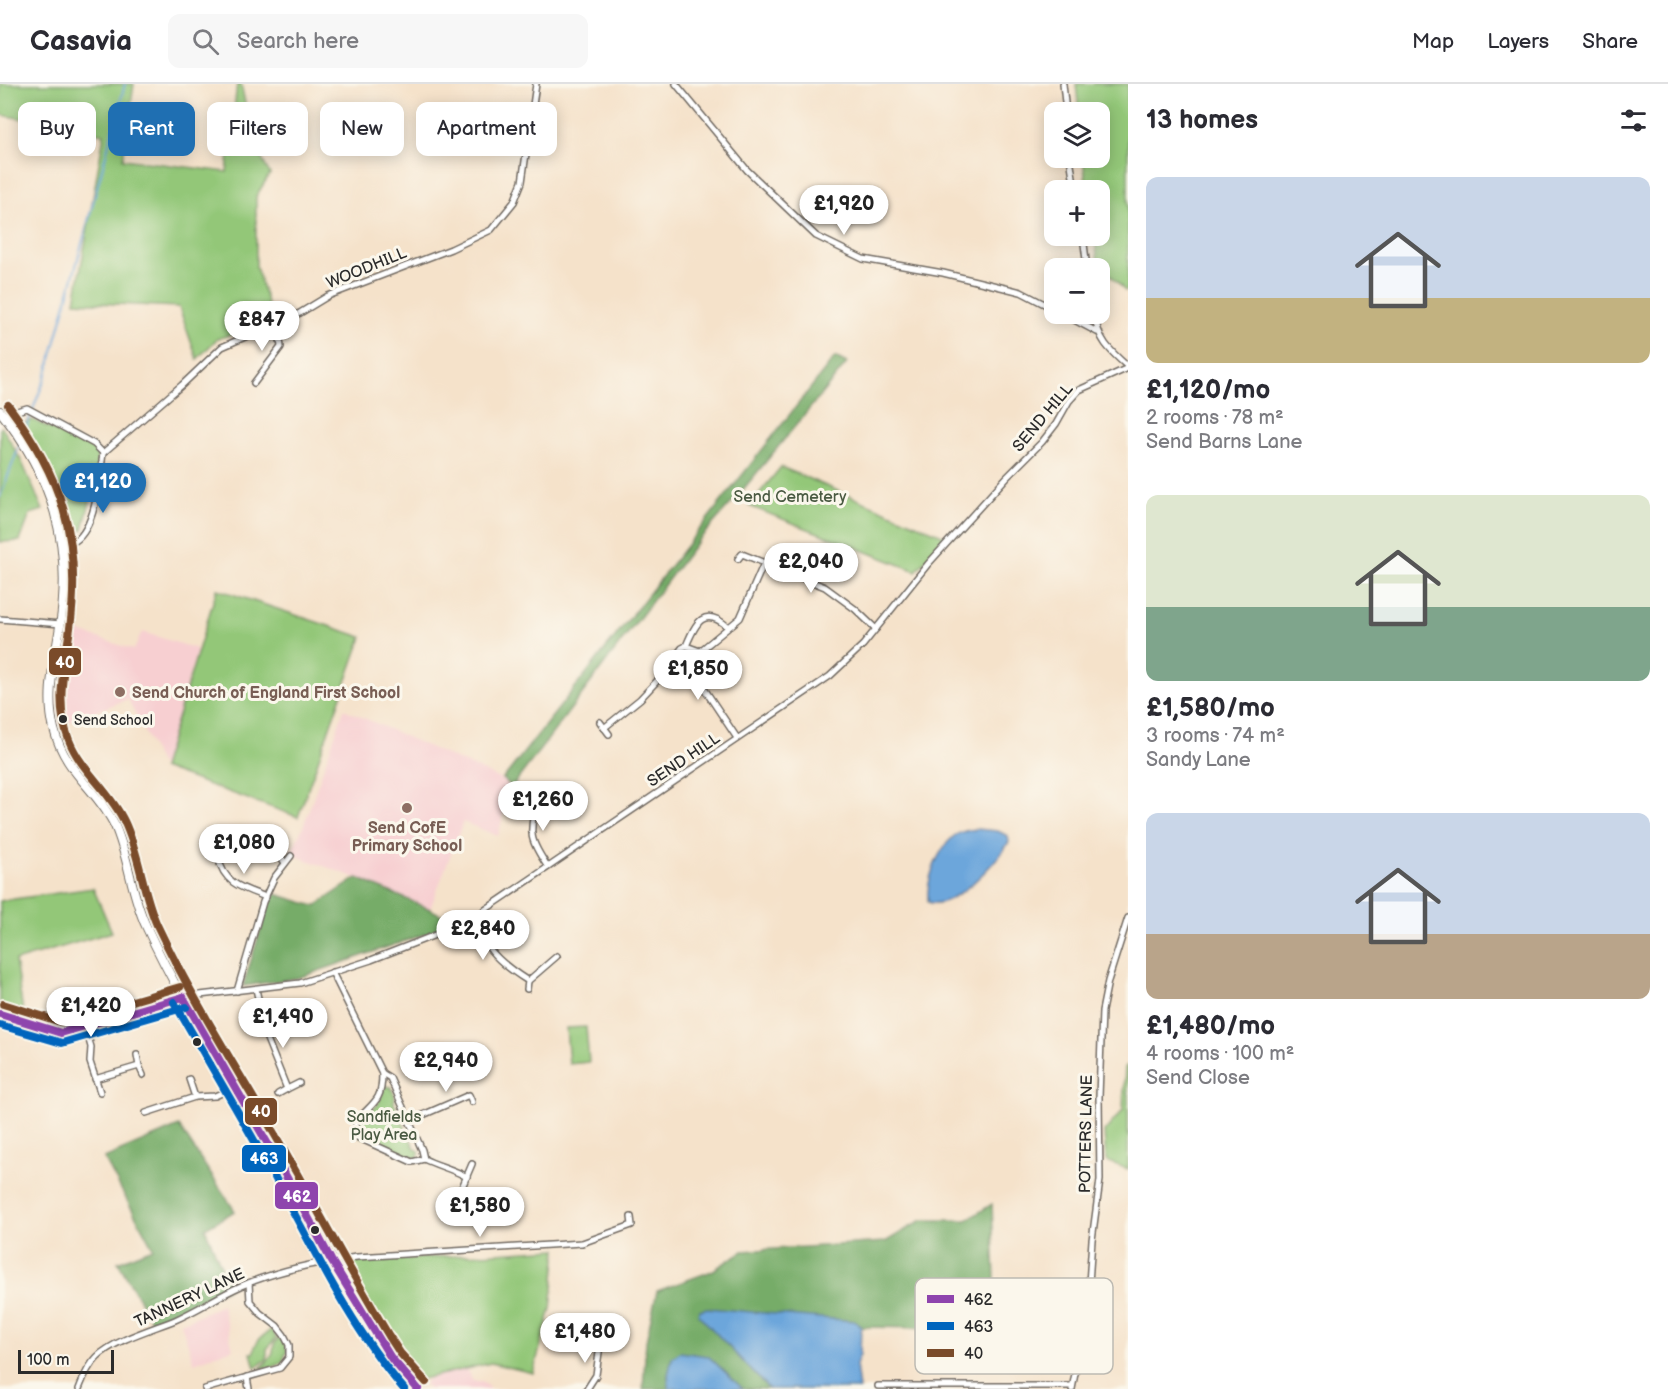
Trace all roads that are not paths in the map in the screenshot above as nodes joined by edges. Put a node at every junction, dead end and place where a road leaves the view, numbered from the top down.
1 (536, 84) edge
2 (676, 84) edge
3 (1063, 84) edge
4 (1065, 102) edge
5 (1044, 305) edge
6 (278, 323) junction
7 (1082, 324) edge
8 (1096, 324) edge
9 (1097, 332) junction
10 (1128, 367) edge
11 (254, 383) dead end
12 (1, 413) edge
13 (103, 453) junction
14 (61, 545) junction
15 (738, 559) dead end
16 (764, 562) junction
17 (0, 619) edge
18 (60, 624) junction
19 (728, 627) junction
20 (876, 629) junction
21 (686, 645) junction
22 (700, 651) junction
23 (600, 722) dead end
24 (604, 728) junction
25 (609, 734) dead end
26 (737, 738) junction
27 (537, 798) dead end
28 (253, 841) dead end
29 (291, 856) dead end
30 (218, 857) dead end
31 (285, 864) junction
32 (548, 867) junction
33 (266, 897) junction
34 (1128, 918) edge
35 (472, 923) junction
36 (471, 932) dead end
37 (557, 956) dead end
38 (332, 972) junction
39 (528, 981) junction
40 (256, 989) junction
41 (526, 989) dead end
42 (237, 991) junction
43 (183, 997) junction
44 (0, 1014) edge
45 (85, 1026) junction
46 (137, 1055) dead end
47 (83, 1061) dead end
48 (90, 1062) junction
49 (139, 1066) junction
50 (382, 1073) junction
51 (144, 1075) dead end
52 (95, 1079) junction
53 (189, 1079) dead end
54 (299, 1083) dead end
55 (235, 1087) junction
56 (286, 1089) junction
57 (100, 1092) dead end
58 (278, 1094) dead end
59 (195, 1097) junction
60 (472, 1102) dead end
61 (146, 1113) dead end
62 (409, 1121) junction
63 (424, 1159) junction
64 (472, 1164) dead end
65 (467, 1177) junction
66 (460, 1192) dead end
67 (631, 1218) dead end
68 (331, 1260) junction
69 (1089, 1278) edge
70 (249, 1283) junction
71 (592, 1344) dead end
72 (600, 1345) junction
73 (607, 1346) dead end
74 (247, 1377) junction
75 (878, 1386) dead end
76 (1072, 1387) edge
77 (78, 1389) edge
78 (205, 1389) edge
79 (249, 1389) edge
80 (418, 1389) edge
81 (587, 1389) edge

1 - 6 street, WOODHILL
2 - 5 street
3 - 4 street
6 - 11 street
6 - 13 street, WOODHILL
7 - 9 street
8 - 9 street
9 - 10 street
10 - 20 street, SEND HILL
12 - 13 street
12 - 14 main road
13 - 14 street
14 - 18 main road
15 - 16 street
16 - 19 street
16 - 20 street
17 - 18 street
18 - 43 main road
19 - 21 street
19 - 22 street
20 - 26 street, SEND HILL
21 - 22 street
21 - 24 street
22 - 26 street
23 - 24 street
24 - 25 street
26 - 32 street, SEND HILL
27 - 32 street
28 - 31 street
29 - 31 street
30 - 33 street
31 - 33 street
32 - 35 street, SEND HILL
33 - 42 street
34 - 69 street, POTTERS LANE
35 - 36 street
35 - 38 street, SEND HILL
35 - 39 street
37 - 39 street
38 - 40 street, SEND HILL
38 - 50 street
39 - 41 street
40 - 42 street, SEND HILL
40 - 56 street
42 - 43 street, SEND HILL
43 - 45 main road
43 - 55 main road
44 - 45 main road
45 - 48 street
46 - 49 street
47 - 48 street
48 - 52 street
49 - 51 street
49 - 52 street
50 - 62 street
50 - 63 street
52 - 57 street
53 - 59 street
54 - 56 street
55 - 59 street
55 - 68 main road
56 - 58 street
59 - 61 street
60 - 62 street
62 - 63 street
63 - 65 street
64 - 65 street
65 - 66 street
67 - 68 street, TANNERY LANE
68 - 70 street, TANNERY LANE
68 - 80 main road
70 - 74 street
70 - 77 street, TANNERY LANE
71 - 72 street
72 - 73 street
72 - 81 street
74 - 78 street
74 - 79 street
75 - 76 street

